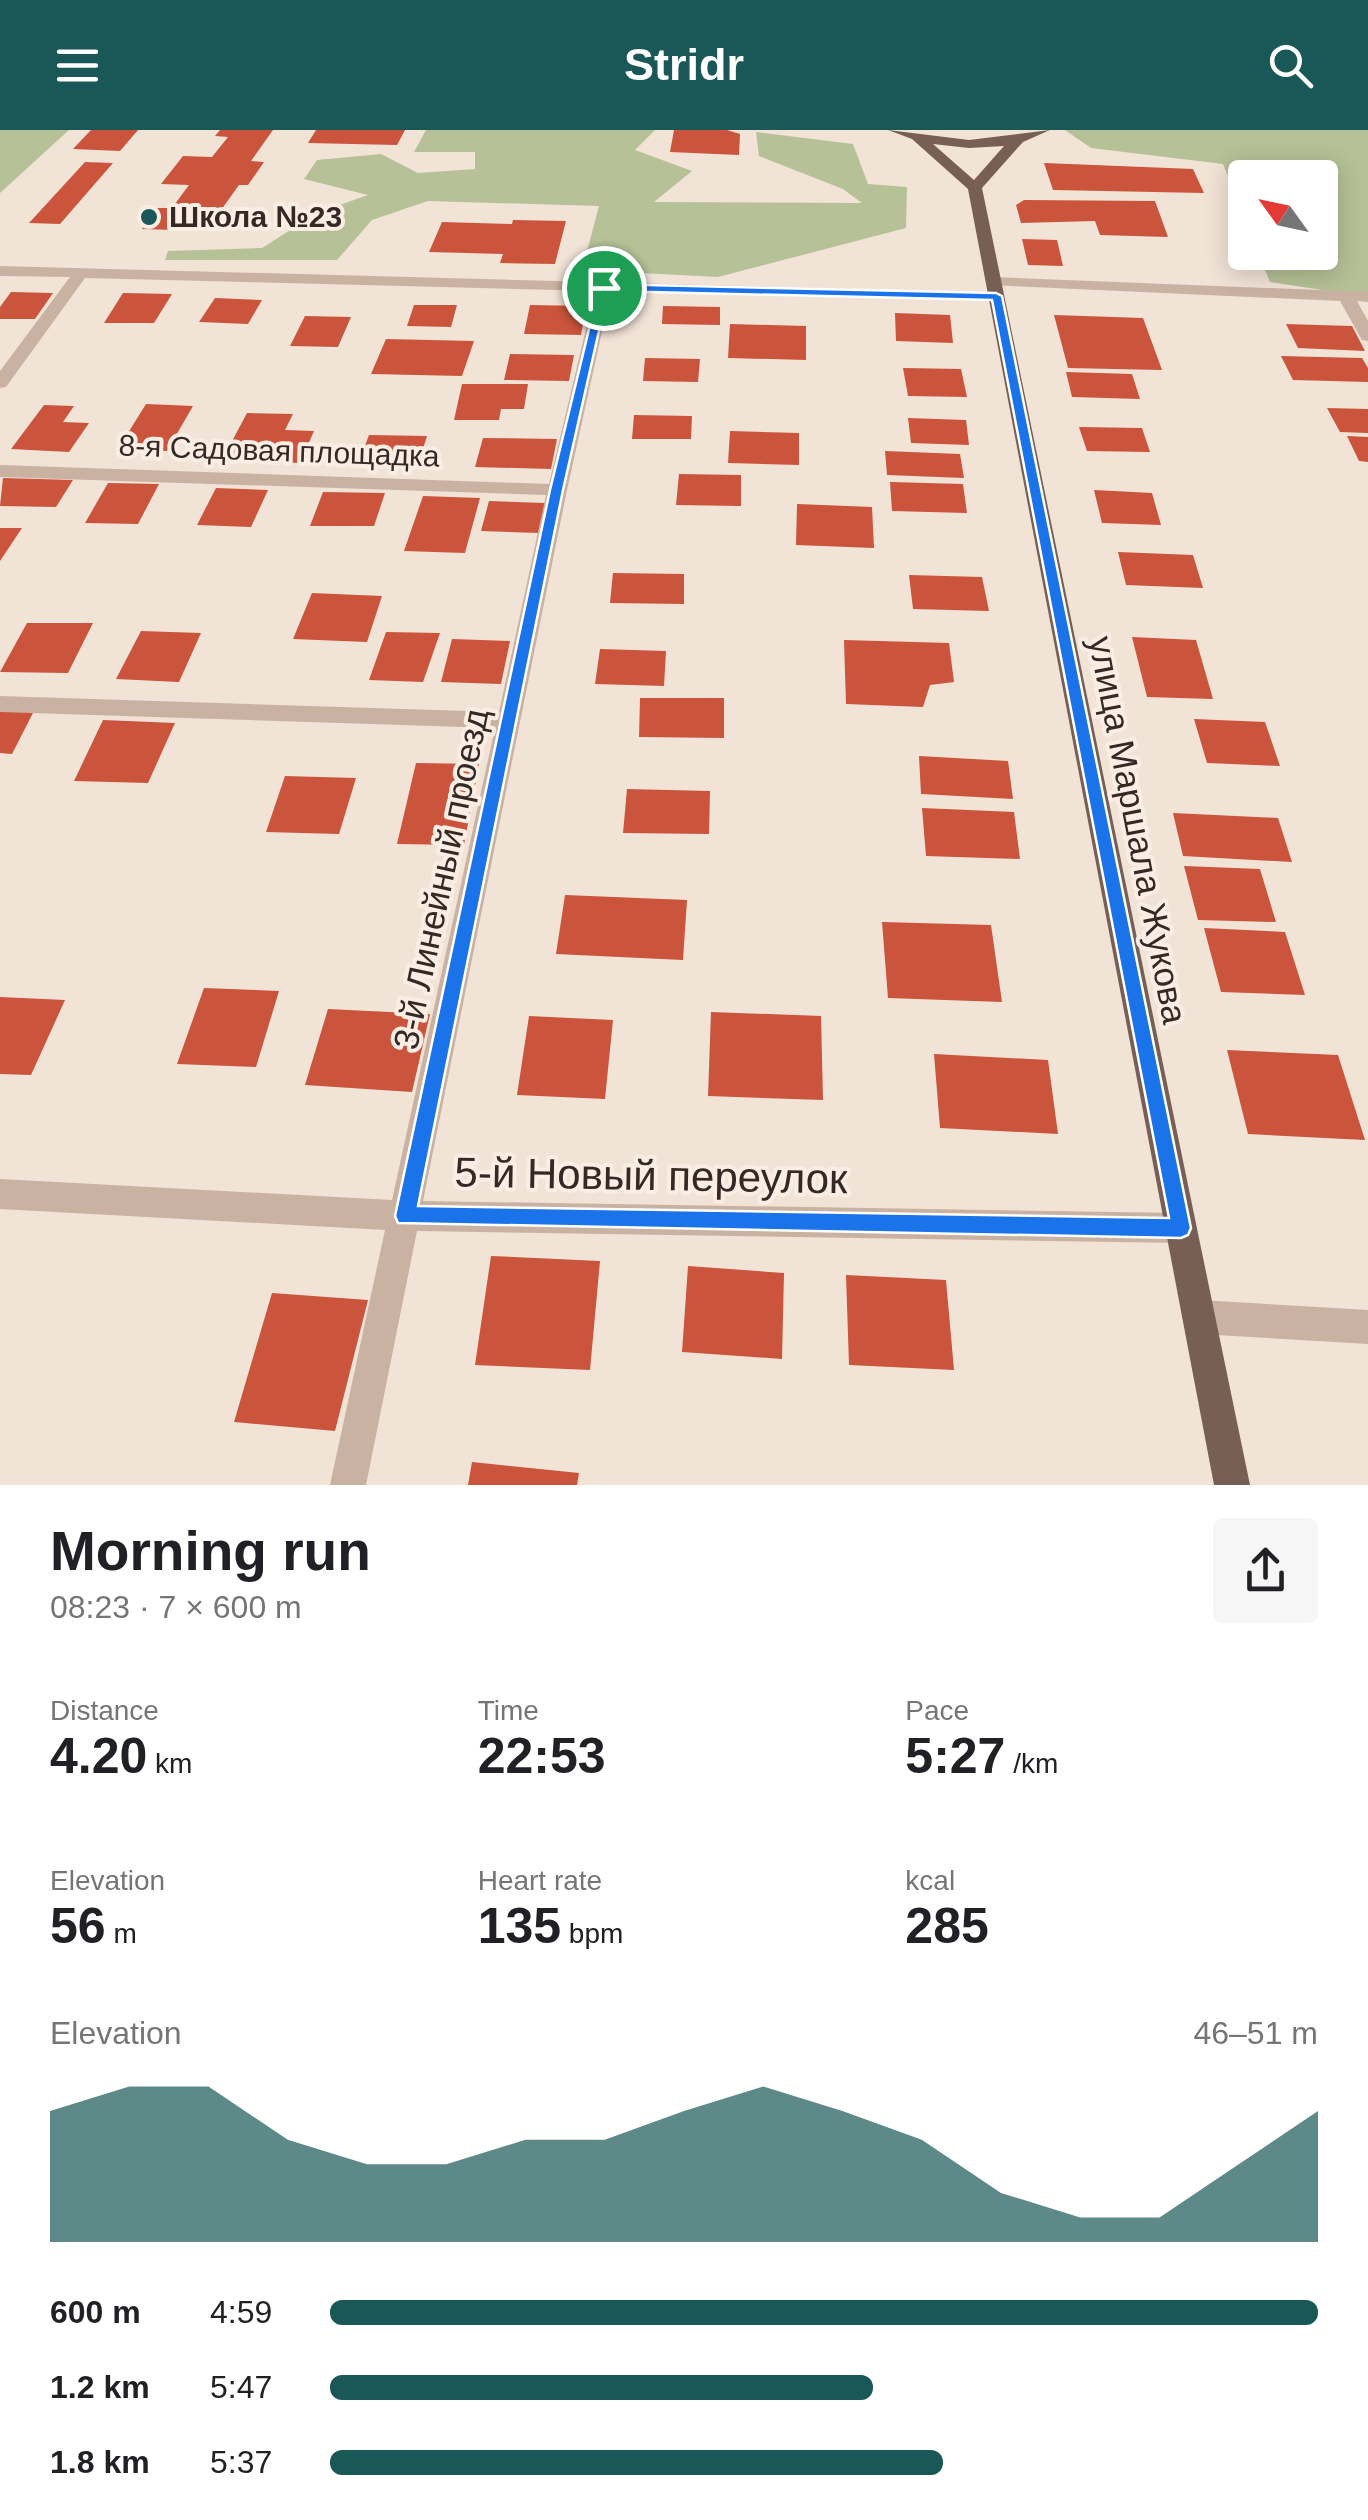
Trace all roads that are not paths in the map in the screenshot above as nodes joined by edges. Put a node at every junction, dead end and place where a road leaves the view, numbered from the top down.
1 (895, 130) edge
2 (1045, 131) edge
3 (918, 138) junction
4 (1017, 140) junction
5 (975, 188) junction
6 (0, 271) edge
7 (81, 273) junction
8 (604, 288) junction
9 (995, 289) junction
10 (1346, 297) junction
11 (1368, 298) edge
12 (1368, 336) edge
13 (0, 383) edge
14 (0, 471) edge
15 (556, 490) junction
16 (0, 704) edge
17 (510, 720) junction
18 (0, 1194) edge
19 (406, 1216) junction
20 (1181, 1228) junction
21 (1199, 1318) junction
22 (1368, 1327) edge
23 (348, 1485) edge
24 (1232, 1485) edge

1 - 3 main road
2 - 4 main road
3 - 4 main road
3 - 5 main road
4 - 5 main road
5 - 9 main road, улица Маршала Жукова
6 - 7 street
7 - 8 street
7 - 13 street
8 - 9 street
8 - 15 street, 3-й Линейный проезд
9 - 10 street
9 - 20 main road, улица Маршала Жукова
10 - 11 street
10 - 12 street
14 - 15 street, 8-я Садовая площадка
15 - 17 street, 3-й Линейный проезд
16 - 17 street
17 - 19 street, 3-й Линейный проезд
18 - 19 street, 5-й Новый переулок
19 - 20 street, 5-й Новый переулок
19 - 23 street, 3-й Линейный проезд
20 - 21 main road, улица Маршала Жукова
21 - 22 street
21 - 24 main road, улица Маршала Жукова

